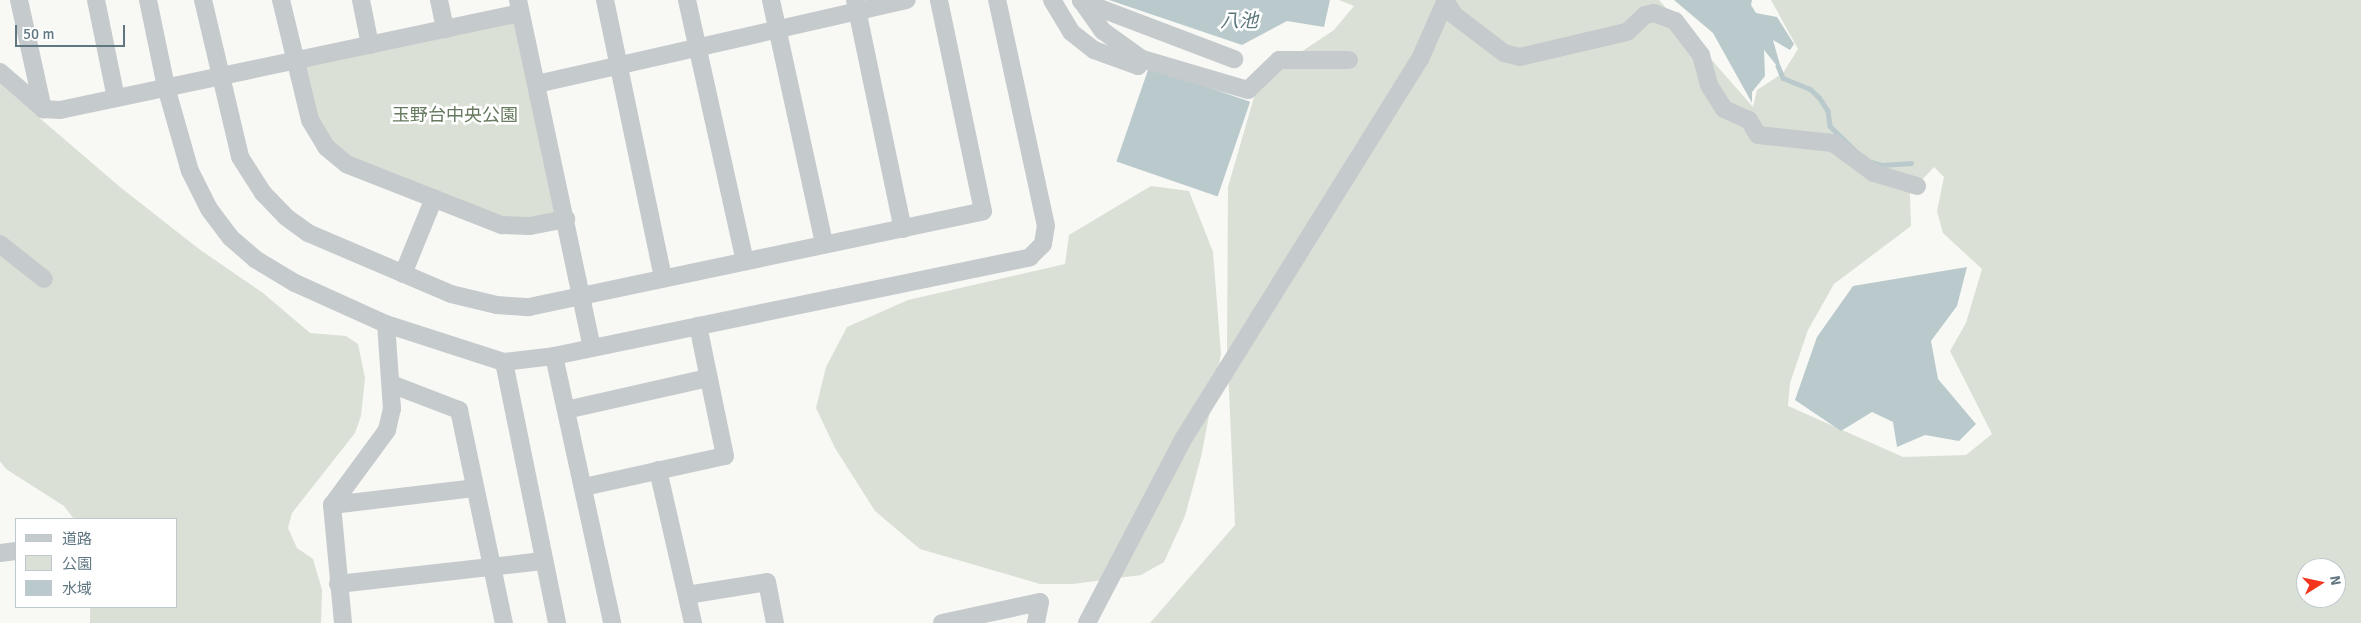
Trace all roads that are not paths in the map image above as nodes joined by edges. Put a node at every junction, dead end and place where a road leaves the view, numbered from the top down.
1 (19, 0) edge
2 (96, 0) edge
3 (148, 0) edge
4 (203, 0) edge
5 (281, 0) edge
6 (361, 0) edge
7 (439, 0) edge
8 (605, 0) edge
9 (687, 0) edge
10 (771, 0) edge
11 (907, 0) edge
12 (940, 0) edge
13 (997, 0) edge
14 (1052, 0) edge
15 (1081, 0) edge
16 (1446, 1) edge
17 (519, 6) edge
18 (856, 6) edge
19 (1644, 8) edge
20 (445, 29) junction
21 (777, 29) junction
22 (370, 45) junction
23 (698, 47) junction
24 (1142, 58) junction
25 (1234, 59) dead end
26 (294, 60) junction
27 (1349, 60) dead end
28 (618, 64) junction
29 (0, 72) edge
30 (220, 76) junction
31 (537, 84) junction
32 (166, 87) junction
33 (116, 98) junction
34 (43, 110) junction
35 (1917, 186) dead end
36 (434, 198) junction
37 (566, 219) junction
38 (903, 229) junction
39 (0, 244) edge
40 (824, 244) junction
41 (745, 261) junction
42 (403, 274) junction
43 (663, 278) junction
44 (44, 279) dead end
45 (583, 297) junction
46 (386, 324) junction
47 (698, 326) junction
48 (592, 347) junction
49 (554, 356) junction
50 (504, 362) junction
51 (708, 378) junction
52 (391, 384) junction
53 (566, 410) junction
54 (658, 470) junction
55 (584, 487) junction
56 (474, 488) junction
57 (332, 505) junction
58 (15, 551) edge
59 (0, 553) edge
60 (543, 561) junction
61 (492, 568) junction
62 (338, 584) junction
63 (687, 595) junction
64 (343, 623) edge
65 (504, 623) edge
66 (557, 623) edge
67 (612, 623) edge
68 (693, 623) edge
69 (775, 623) edge
70 (942, 623) edge
71 (1036, 623) edge
72 (1087, 623) edge

1 - 34 street
2 - 33 street
3 - 32 street
4 - 30 street
5 - 26 street
6 - 22 street
7 - 20 street
8 - 28 street
9 - 23 street
10 - 21 street
11 - 18 street
12 - 38 street
13 - 47 street
14 - 24 street
15 - 24 street
15 - 25 street
16 - 19 street
16 - 72 street
17 - 20 street
17 - 31 street
18 - 21 street
18 - 38 street
19 - 35 street
20 - 22 street
21 - 23 street
21 - 40 street
22 - 26 street
23 - 28 street
23 - 41 street
24 - 27 street
26 - 30 street
26 - 36 street
28 - 31 street
28 - 43 street
29 - 34 street
30 - 32 street
30 - 42 street
31 - 37 street
32 - 33 street
32 - 46 street
33 - 34 street
36 - 37 street
36 - 42 street
37 - 45 street
38 - 40 street
39 - 44 street
40 - 41 street
41 - 43 street
42 - 45 street
43 - 45 street
45 - 48 street
46 - 50 street
46 - 52 street
47 - 48 street
47 - 51 street
48 - 49 street
49 - 50 street
49 - 53 street
50 - 60 street
51 - 53 street
51 - 54 street
52 - 56 street
52 - 57 street
53 - 55 street
54 - 55 street
54 - 63 street
55 - 67 street
56 - 57 street
56 - 61 street
57 - 62 street
58 - 59 street
60 - 61 street
60 - 66 street
61 - 62 street
61 - 65 street
62 - 64 street
63 - 68 street
63 - 69 street
70 - 71 street

